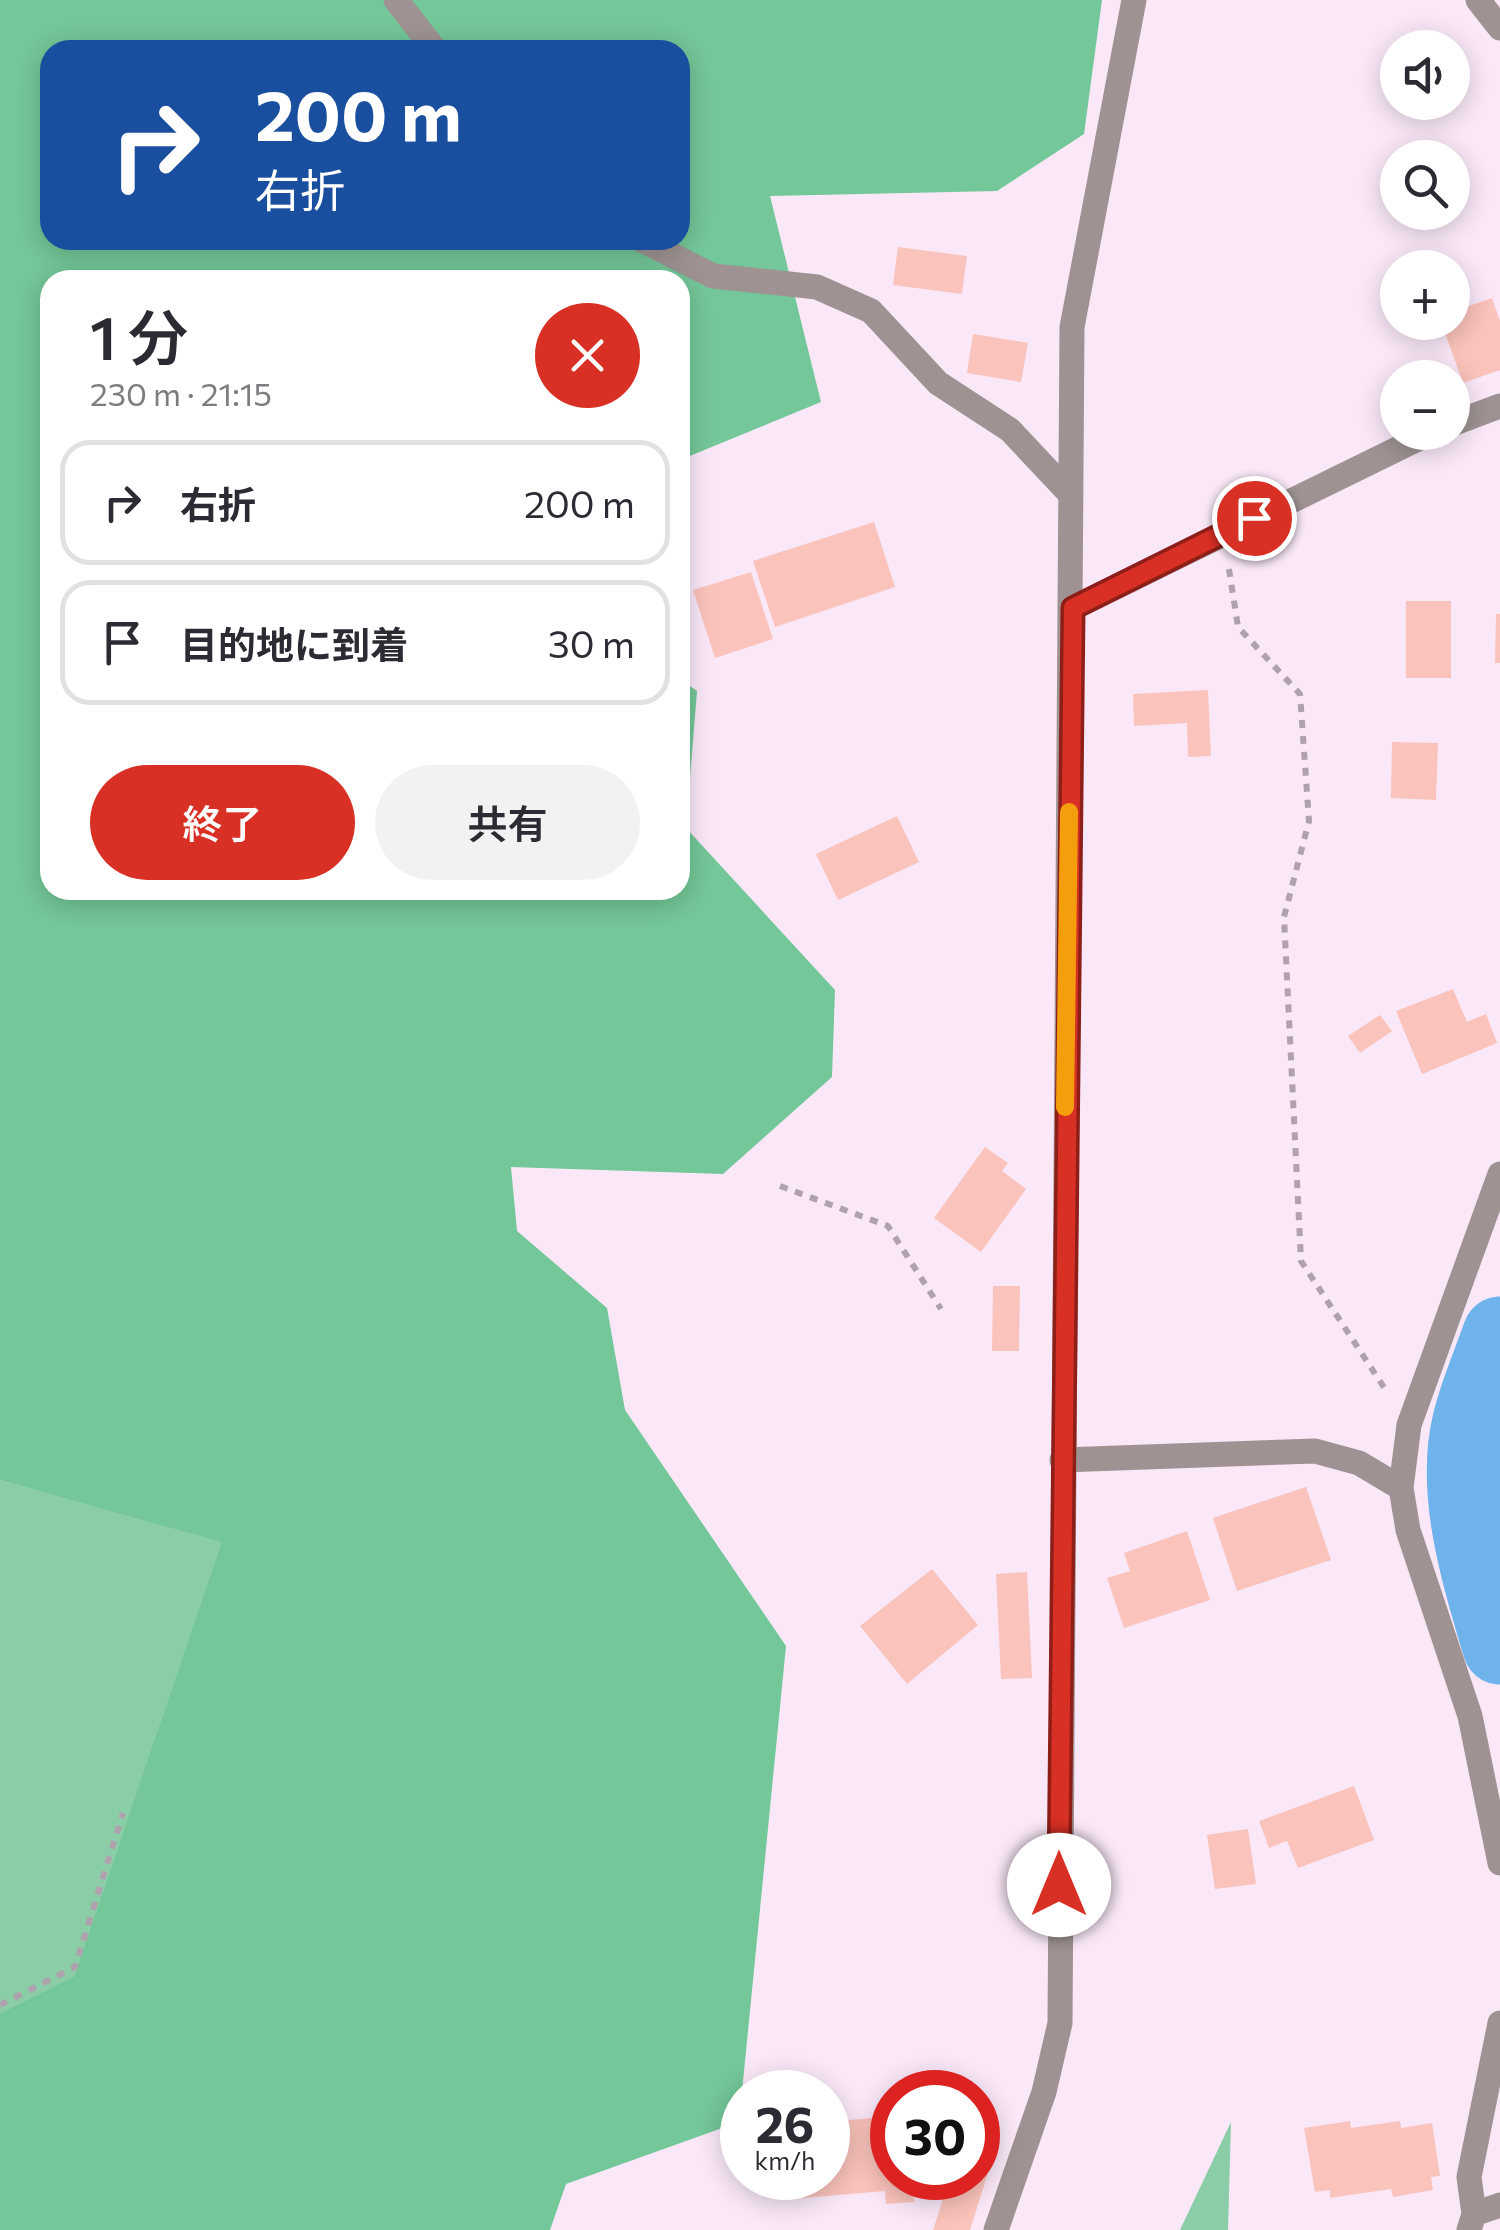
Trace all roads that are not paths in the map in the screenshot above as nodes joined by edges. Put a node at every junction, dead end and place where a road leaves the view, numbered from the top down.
1 (396, 0) edge
2 (1134, 0) edge
3 (1478, 0) edge
4 (1500, 28) edge
5 (428, 40) edge
6 (662, 250) edge
7 (1500, 406) edge
8 (1470, 417) edge
9 (1395, 450) edge
10 (1071, 495) junction
11 (1073, 608) junction
12 (1500, 1174) edge
13 (1062, 1460) junction
14 (1401, 1488) junction
15 (1500, 1862) edge
16 (1500, 2023) edge
17 (1500, 2205) edge
18 (1471, 2222) edge
19 (996, 2230) edge

1 - 5 street
2 - 10 street
3 - 4 street
6 - 10 street
7 - 8 street
9 - 11 street
10 - 11 street
11 - 13 street
12 - 14 street
13 - 14 street
13 - 19 street
14 - 15 street
16 - 18 street
17 - 18 street

